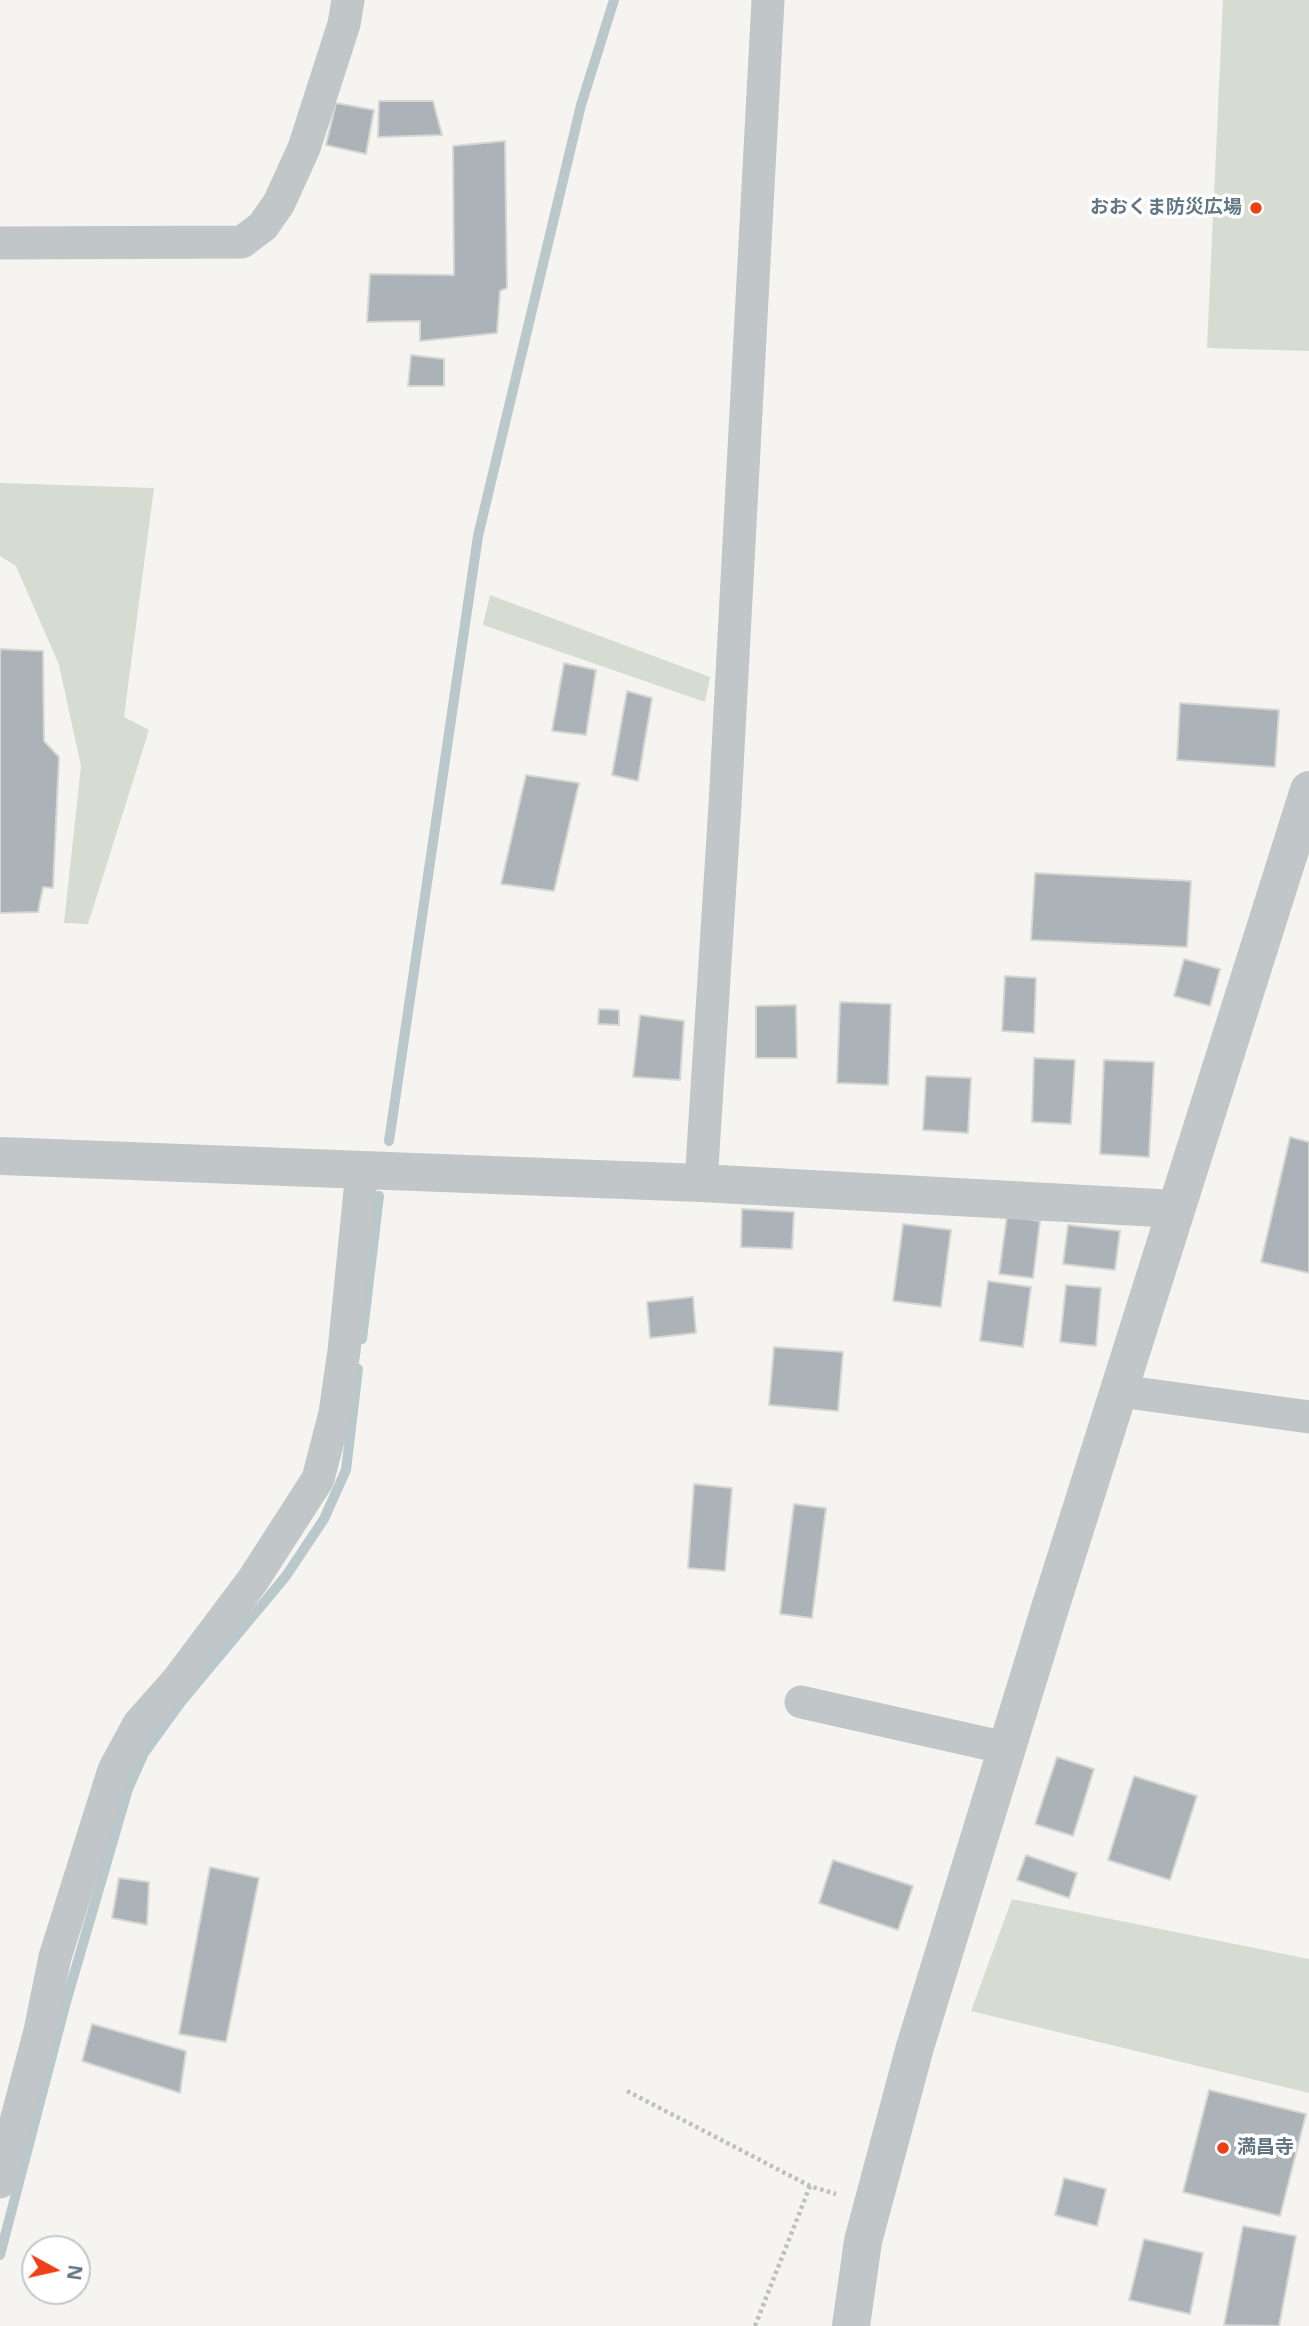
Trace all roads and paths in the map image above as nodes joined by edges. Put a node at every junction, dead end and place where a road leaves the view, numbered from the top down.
1 (348, 0) edge
2 (768, 0) edge
3 (0, 243) edge
4 (1309, 790) edge
5 (0, 1156) edge
6 (362, 1171) junction
7 (701, 1183) junction
8 (1176, 1209) junction
9 (1120, 1391) junction
10 (1309, 1417) edge
11 (801, 1702) dead end
12 (1006, 1748) junction
13 (627, 2091) dead end
14 (0, 2182) edge
15 (810, 2186) junction
16 (872, 2205) junction
17 (754, 2326) edge
18 (851, 2326) edge

1 - 3 street
2 - 7 street
4 - 8 street
5 - 6 street
6 - 7 street
6 - 14 street
7 - 8 street
8 - 9 street
9 - 10 street
9 - 12 street
11 - 12 street
12 - 16 street
13 - 15 path
15 - 16 path
15 - 17 path
16 - 18 street

